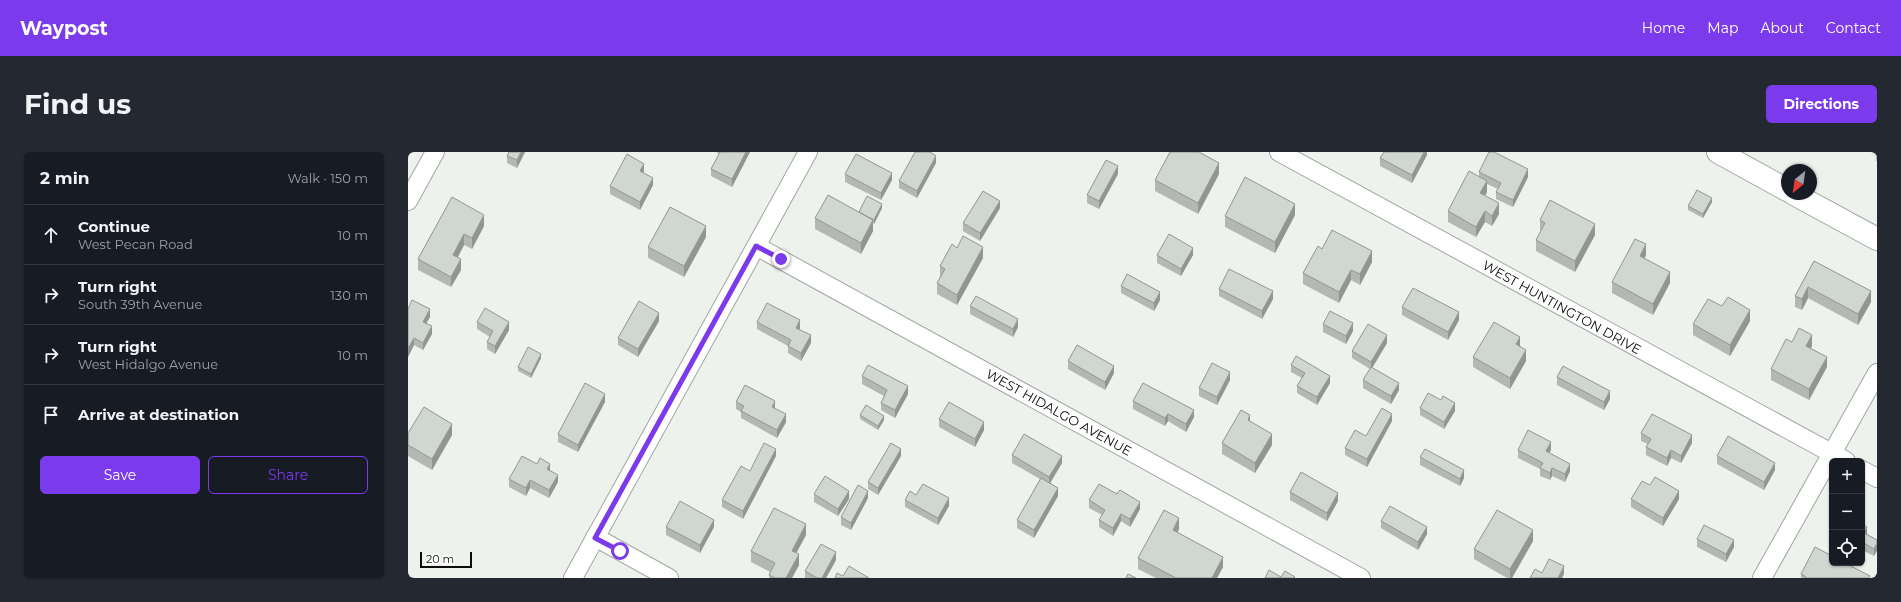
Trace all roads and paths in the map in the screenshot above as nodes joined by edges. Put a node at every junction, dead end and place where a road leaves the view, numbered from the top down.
1 (435, 152) edge
2 (808, 152) edge
3 (1279, 152) edge
4 (1718, 152) edge
5 (1781, 187) edge
6 (1805, 200) edge
7 (408, 201) edge
8 (1877, 240) edge
9 (756, 246) junction
10 (1877, 373) edge
11 (1839, 457) edge
12 (1865, 472) edge
13 (1877, 478) edge
14 (595, 538) junction
15 (573, 578) edge
16 (669, 578) edge
17 (1361, 578) edge
18 (1762, 578) edge

1 - 7 street
2 - 9 street
3 - 11 street, WEST HUNTINGTON DRIVE
4 - 5 main road
6 - 8 main road
9 - 14 street
9 - 17 street, WEST HIDALGO AVENUE
10 - 11 street
11 - 18 street
12 - 13 street
14 - 15 street
14 - 16 street

